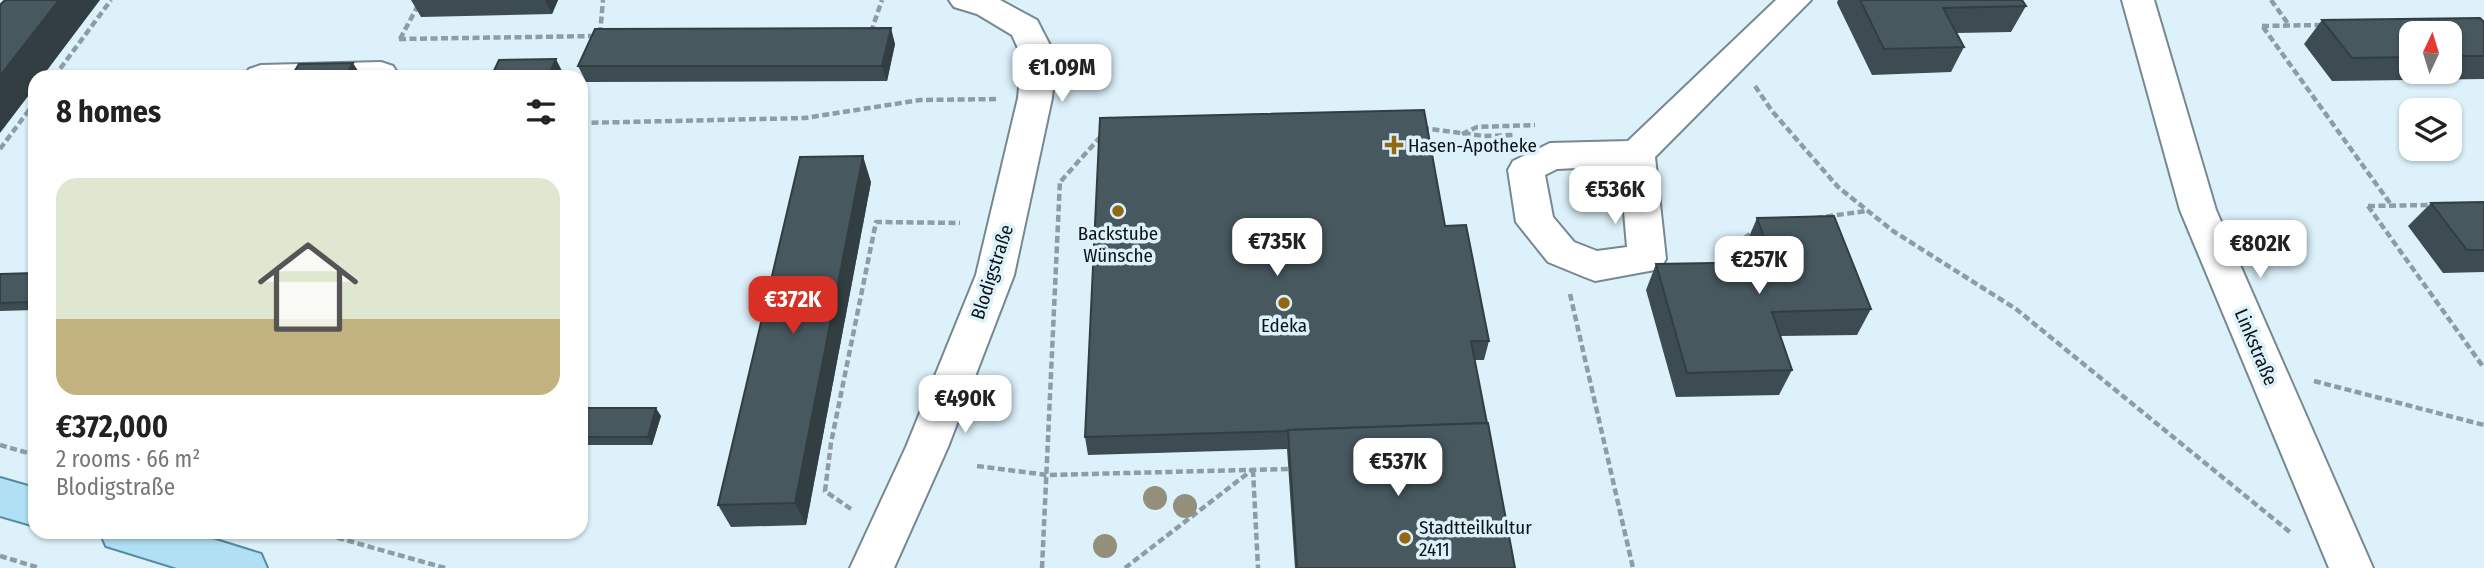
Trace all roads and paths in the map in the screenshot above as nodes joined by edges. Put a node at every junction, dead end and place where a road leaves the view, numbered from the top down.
1 (111, 0) edge
2 (422, 0) edge
3 (603, 0) edge
4 (882, 0) edge
5 (1795, 0) edge
6 (2138, 0) edge
7 (2271, 0) edge
8 (985, 3) edge
9 (2290, 25) junction
10 (2332, 25) edge
11 (871, 32) edge
12 (600, 36) junction
13 (613, 36) edge
14 (400, 39) junction
15 (595, 47) edge
16 (1736, 57) junction
17 (59, 70) edge
18 (383, 70) edge
19 (1035, 98) junction
20 (28, 111) edge
21 (588, 122) edge
22 (1477, 127) dead end
23 (1419, 128) edge
24 (1462, 134) junction
25 (1114, 135) edge
26 (1513, 135) dead end
27 (0, 149) edge
28 (1637, 153) junction
29 (1024, 156) junction
30 (1061, 181) junction
31 (2445, 205) edge
32 (2392, 206) junction
33 (1867, 211) junction
34 (1815, 218) edge
35 (960, 223) dead end
36 (1763, 225) edge
37 (1561, 252) junction
38 (1711, 271) edge
39 (2266, 368) junction
40 (2484, 368) edge
41 (2484, 425) edge
42 (0, 445) edge
43 (28, 453) edge
44 (978, 467) dead end
45 (1288, 469) edge
46 (1253, 470) junction
47 (1046, 475) junction
48 (0, 497) edge
49 (28, 505) edge
50 (851, 509) dead end
51 (2297, 538) dead end
52 (146, 539) edge
53 (342, 539) edge
54 (0, 556) edge
55 (40, 568) edge
56 (245, 568) edge
57 (445, 568) edge
58 (872, 568) edge
59 (1042, 568) edge
60 (1125, 568) edge
61 (1258, 568) edge
62 (1633, 568) edge
63 (2351, 568) edge

1 - 17 path
2 - 14 path
3 - 12 path
4 - 11 path
5 - 16 street
6 - 39 street, Linkstraße
7 - 9 path
8 - 19 street, Blodigstraße
9 - 10 path
9 - 32 path
12 - 13 path
12 - 14 path
12 - 15 path
14 - 18 path
16 - 28 street
16 - 33 path
19 - 21 path
19 - 29 street, Blodigstraße
20 - 27 path
22 - 24 path
23 - 24 path
24 - 26 path
25 - 30 path
28 - 37 street
28 - 37 street
29 - 30 path
29 - 58 street, Blodigstraße
30 - 47 path
31 - 32 path
32 - 40 path
33 - 34 path
33 - 51 path
35 - 50 path
36 - 38 path
37 - 62 path
39 - 41 path
39 - 63 street, Linkstraße
42 - 43 path
44 - 47 path
45 - 46 path
46 - 47 path
46 - 60 path
46 - 61 path
47 - 59 path
48 - 49 main road
52 - 56 main road
53 - 57 path
54 - 55 path

